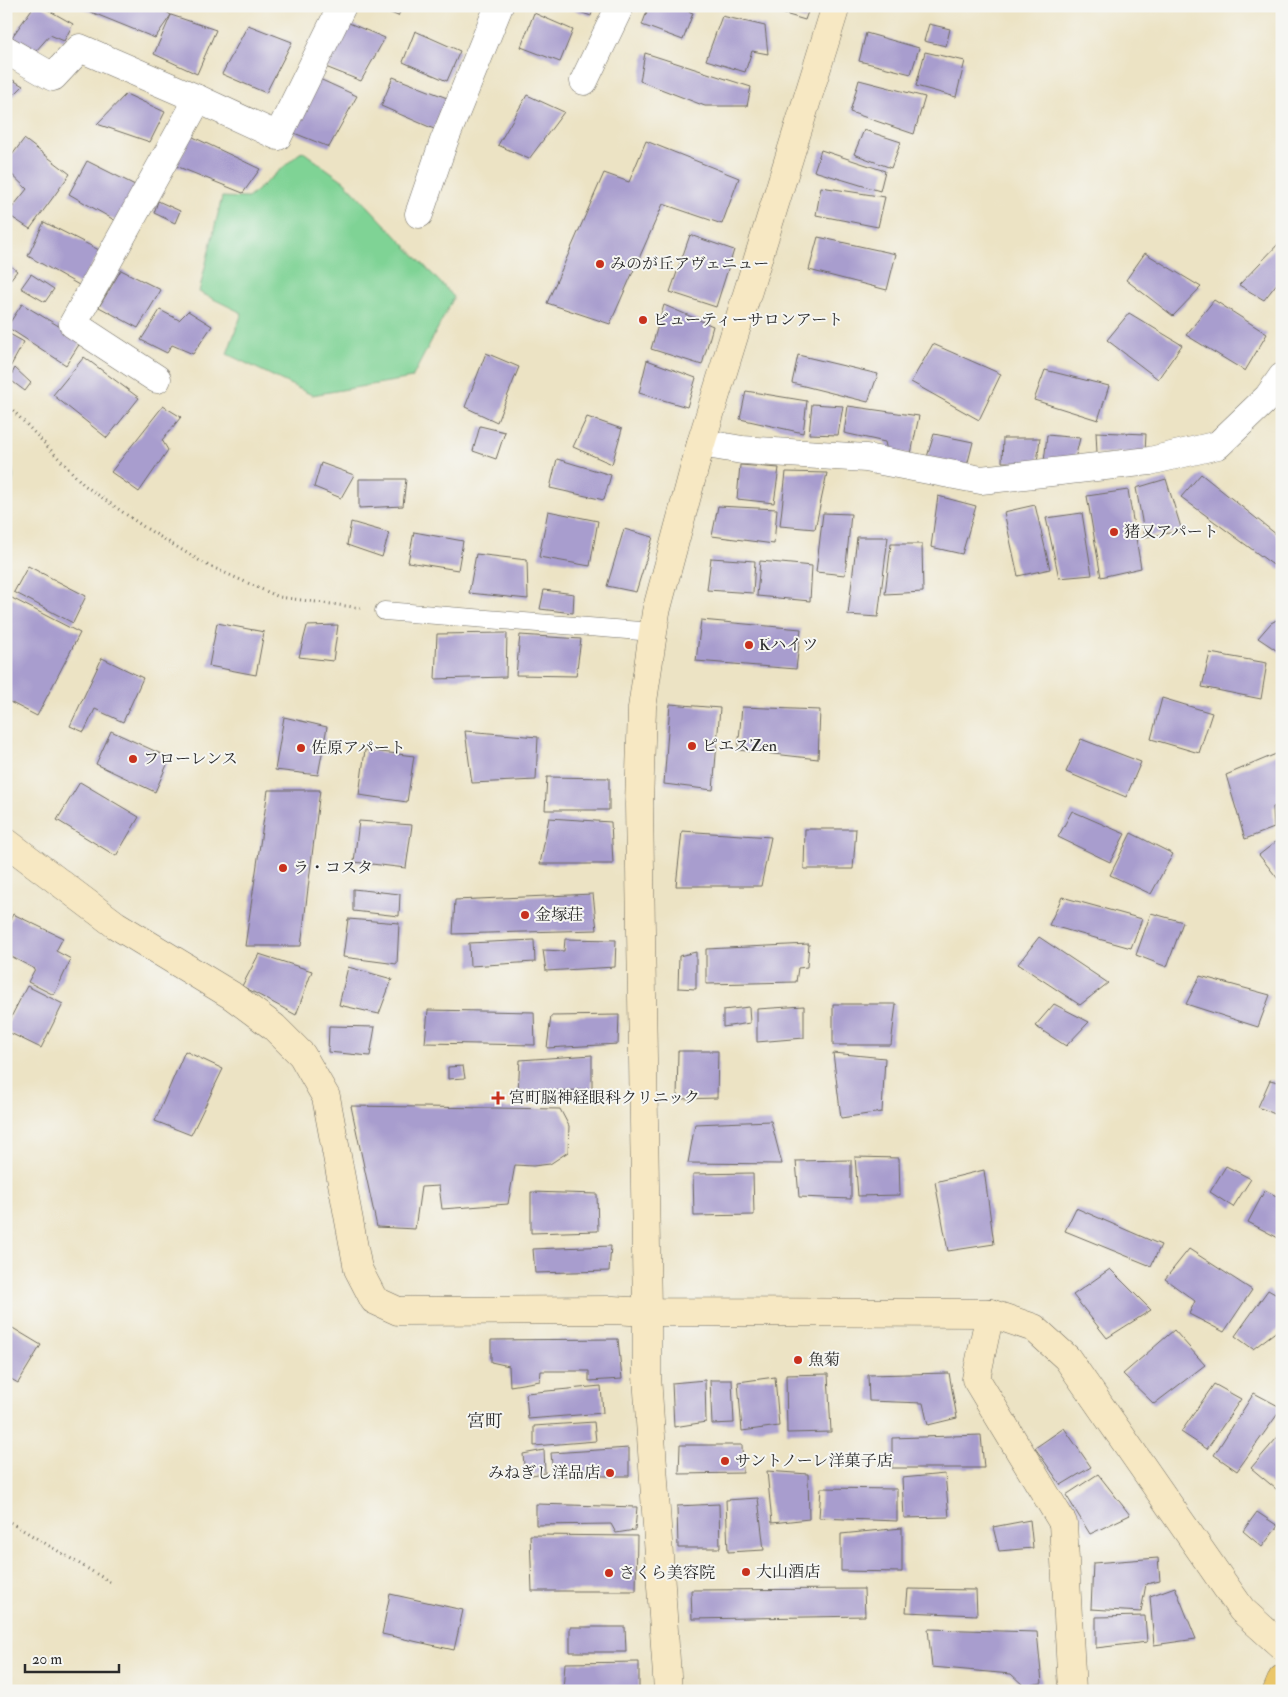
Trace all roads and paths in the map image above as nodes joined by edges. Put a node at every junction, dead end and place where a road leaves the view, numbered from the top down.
1 (342, 6) edge
2 (499, 6) edge
3 (620, 6) edge
4 (836, 6) edge
5 (6, 50) edge
6 (584, 81) dead end
7 (198, 98) junction
8 (419, 214) dead end
9 (1282, 377) edge
10 (158, 379) dead end
11 (6, 403) edge
12 (701, 443) junction
13 (384, 611) joint
14 (653, 632) junction
15 (6, 842) edge
16 (647, 1312) junction
17 (990, 1313) junction
18 (7, 1520) edge
19 (6, 1530) edge
20 (110, 1582) dead end
21 (1282, 1646) edge
22 (1282, 1679) edge
23 (668, 1691) edge
24 (1072, 1691) edge
25 (1277, 1691) edge

1 - 7 street
2 - 8 street
3 - 6 street
4 - 12 street
5 - 7 street
7 - 10 street
9 - 12 street
11 - 13 path
12 - 14 street
13 - 14 lane
14 - 16 street
15 - 16 street
16 - 17 street
16 - 23 street
17 - 21 street
17 - 24 street
18 - 19 path
18 - 20 path
22 - 25 highway

